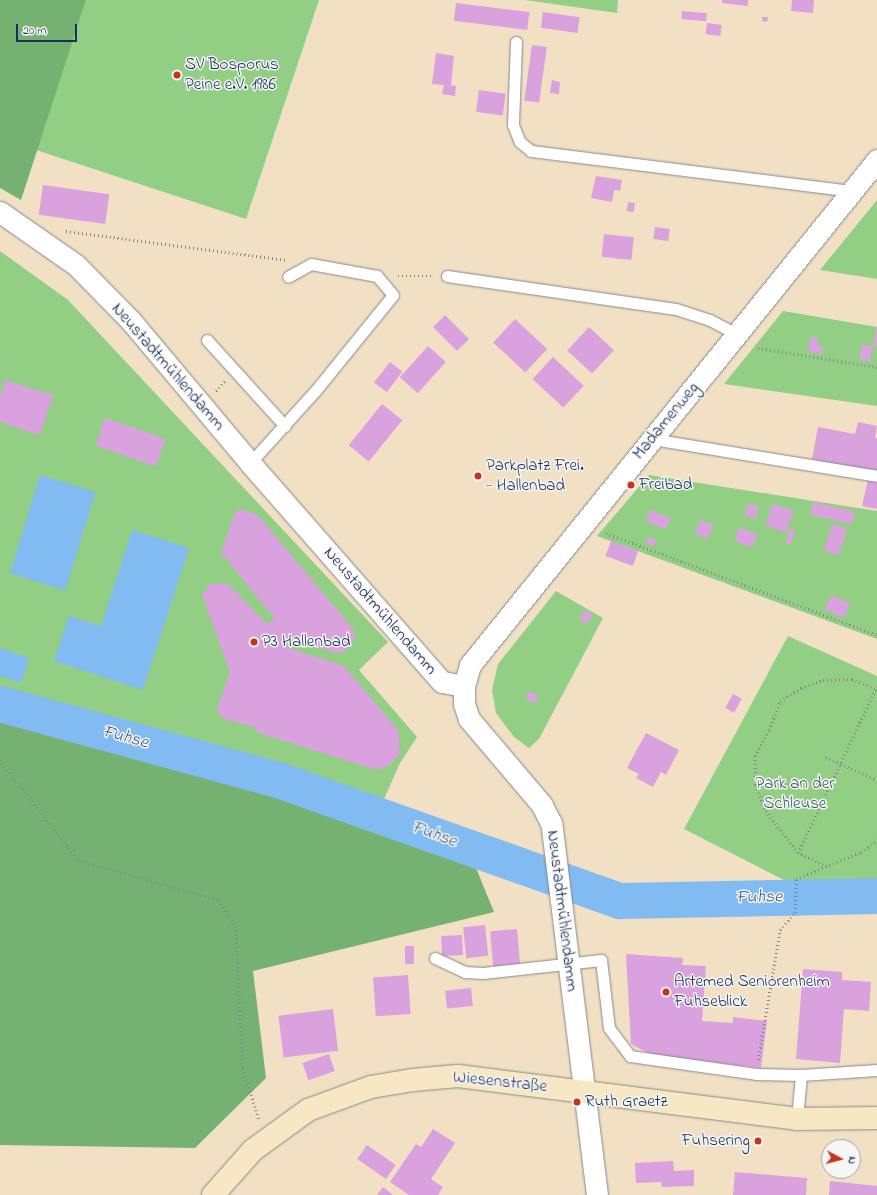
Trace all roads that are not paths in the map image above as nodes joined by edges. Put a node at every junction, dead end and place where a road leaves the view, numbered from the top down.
1 (516, 42) dead end
2 (877, 160) edge
3 (852, 191) junction
4 (0, 212) edge
5 (447, 276) road end
6 (288, 277) dead end
7 (736, 334) junction
8 (207, 340) dead end
9 (285, 426) junction
10 (652, 439) junction
11 (250, 463) junction
12 (877, 476) edge
13 (464, 686) junction
14 (435, 958) dead end
15 (568, 964) junction
16 (877, 1070) edge
17 (801, 1075) junction
18 (584, 1091) junction
19 (877, 1118) edge
20 (797, 1119) junction
21 (213, 1195) edge
22 (597, 1195) edge

1 - 3 lane
2 - 3 street, Madamenweg
3 - 7 street, Madamenweg
4 - 11 street, Neustadtmühlendamm
5 - 7 lane
6 - 9 lane
7 - 10 street, Madamenweg
8 - 9 lane
9 - 11 lane
10 - 12 lane
10 - 13 street, Madamenweg
11 - 13 street, Neustadtmühlendamm
13 - 15 street, Neustadtmühlendamm
14 - 15 lane
15 - 17 lane
15 - 18 street, Neustadtmühlendamm
16 - 17 lane
17 - 20 lane
18 - 20 street
18 - 21 street, Wiesenstraße
18 - 22 street, Neustadtmühlendamm
19 - 20 street

